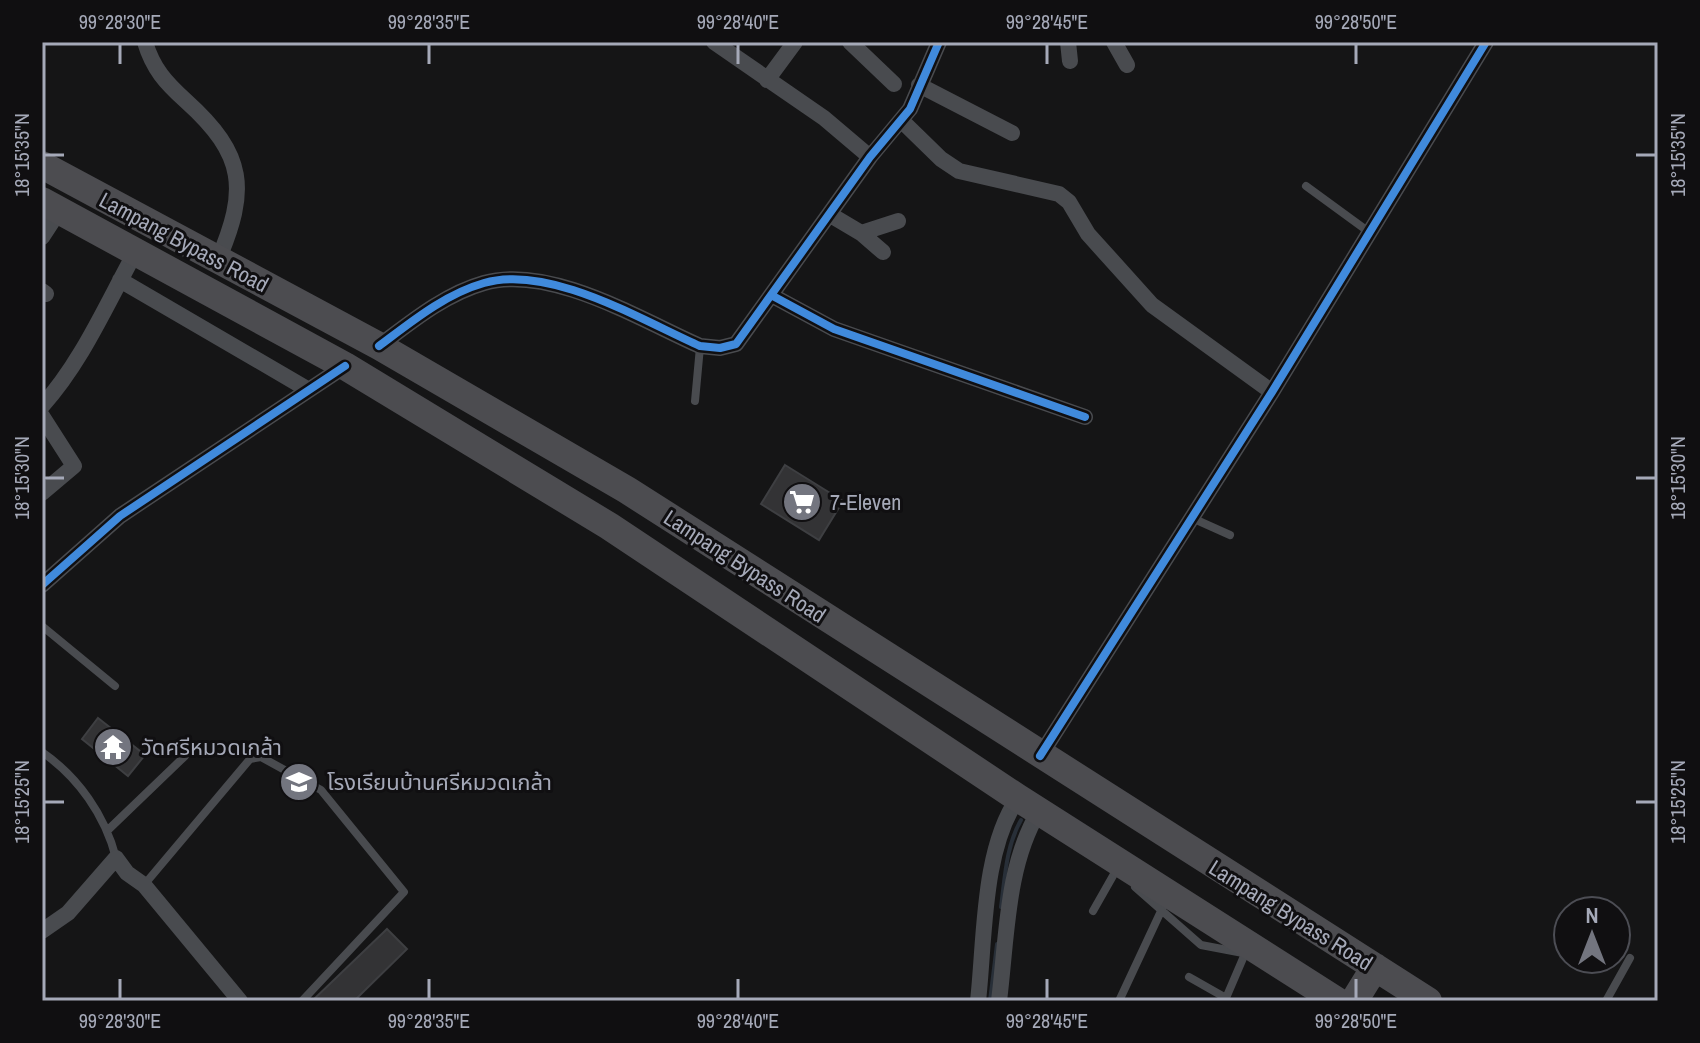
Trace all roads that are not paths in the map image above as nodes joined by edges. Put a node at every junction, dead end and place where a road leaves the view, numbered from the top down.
1 (145, 42) edge
2 (714, 42) edge
3 (795, 42) edge
4 (850, 42) edge
5 (939, 42) edge
6 (1068, 42) edge
7 (1114, 42) edge
8 (1486, 42) edge
9 (1070, 61) dead end
10 (1127, 65) dead end
11 (767, 80) junction
12 (894, 84) dead end
13 (919, 85) junction
14 (901, 120) junction
15 (1012, 133) dead end
16 (870, 157) junction
17 (42, 165) edge
18 (1306, 186) dead end
19 (50, 206) edge
20 (118, 207) junction
21 (829, 214) junction
22 (898, 221) dead end
23 (1369, 232) junction
24 (861, 233) junction
25 (103, 234) junction
26 (42, 237) edge
27 (136, 251) junction
28 (883, 252) dead end
29 (218, 260) junction
30 (120, 280) junction
31 (771, 295) junction
32 (379, 346) junction
33 (700, 346) junction
34 (345, 366) junction
35 (307, 389) junction
36 (1272, 392) junction
37 (695, 401) dead end
38 (42, 406) edge
39 (42, 416) edge
40 (1085, 417) dead end
41 (42, 493) edge
42 (1198, 520) junction
43 (1230, 535) dead end
44 (42, 585) edge
45 (42, 626) edge
46 (115, 686) dead end
47 (188, 741) dead end
48 (42, 752) edge
49 (1040, 756) junction
50 (1029, 805) junction
51 (109, 829) junction
52 (116, 858) junction
53 (1118, 867) junction
54 (144, 885) junction
55 (1166, 903) junction
56 (1093, 911) dead end
57 (42, 931) edge
58 (1247, 949) junction
59 (982, 965) junction
60 (1375, 967) junction
61 (1004, 968) junction
62 (1621, 975) edge
63 (1189, 977) dead end
64 (1228, 999) edge
65 (240, 1001) edge
66 (302, 1001) edge
67 (978, 1001) edge
68 (999, 1001) edge
69 (1119, 1001) edge
70 (1337, 1001) edge
71 (1354, 1001) edge
72 (1428, 1001) edge
73 (1606, 1001) edge

1 - 29 street
2 - 11 street
3 - 11 street
4 - 12 street
5 - 13 street
6 - 9 street
7 - 10 street
8 - 23 street
11 - 16 street
13 - 14 street
13 - 15 street
14 - 16 street
14 - 36 street
16 - 21 street
17 - 20 highway, Lampang Bypass Road
18 - 23 lane
19 - 25 highway, Lampang Bypass Road
19 - 26 street
20 - 25 highway
20 - 29 highway, Lampang Bypass Road
21 - 24 street
21 - 31 street
22 - 24 street
23 - 36 street
24 - 28 street
25 - 27 highway, Lampang Bypass Road
27 - 30 street
27 - 34 highway, Lampang Bypass Road
29 - 32 highway, Lampang Bypass Road
30 - 35 street
30 - 38 street
31 - 33 street
31 - 40 street
32 - 33 street
32 - 49 highway, Lampang Bypass Road
33 - 37 lane
34 - 35 street
34 - 50 highway, Lampang Bypass Road
35 - 44 street
36 - 42 street
39 - 41 street
42 - 43 lane
42 - 49 street
45 - 46 lane
47 - 51 lane
48 - 51 lane
49 - 60 highway, Lampang Bypass Road
50 - 53 highway, Lampang Bypass Road
50 - 59 street
50 - 61 street
51 - 52 lane
52 - 54 street
52 - 57 street
53 - 55 highway, Lampang Bypass Road
53 - 56 lane
54 - 65 street
54 - 66 lane
55 - 58 highway, Lampang Bypass Road
55 - 69 lane
58 - 64 lane
58 - 70 highway, Lampang Bypass Road
59 - 61 street
59 - 67 street
60 - 71 highway
60 - 72 highway, Lampang Bypass Road
61 - 68 street
62 - 73 lane
63 - 64 lane

